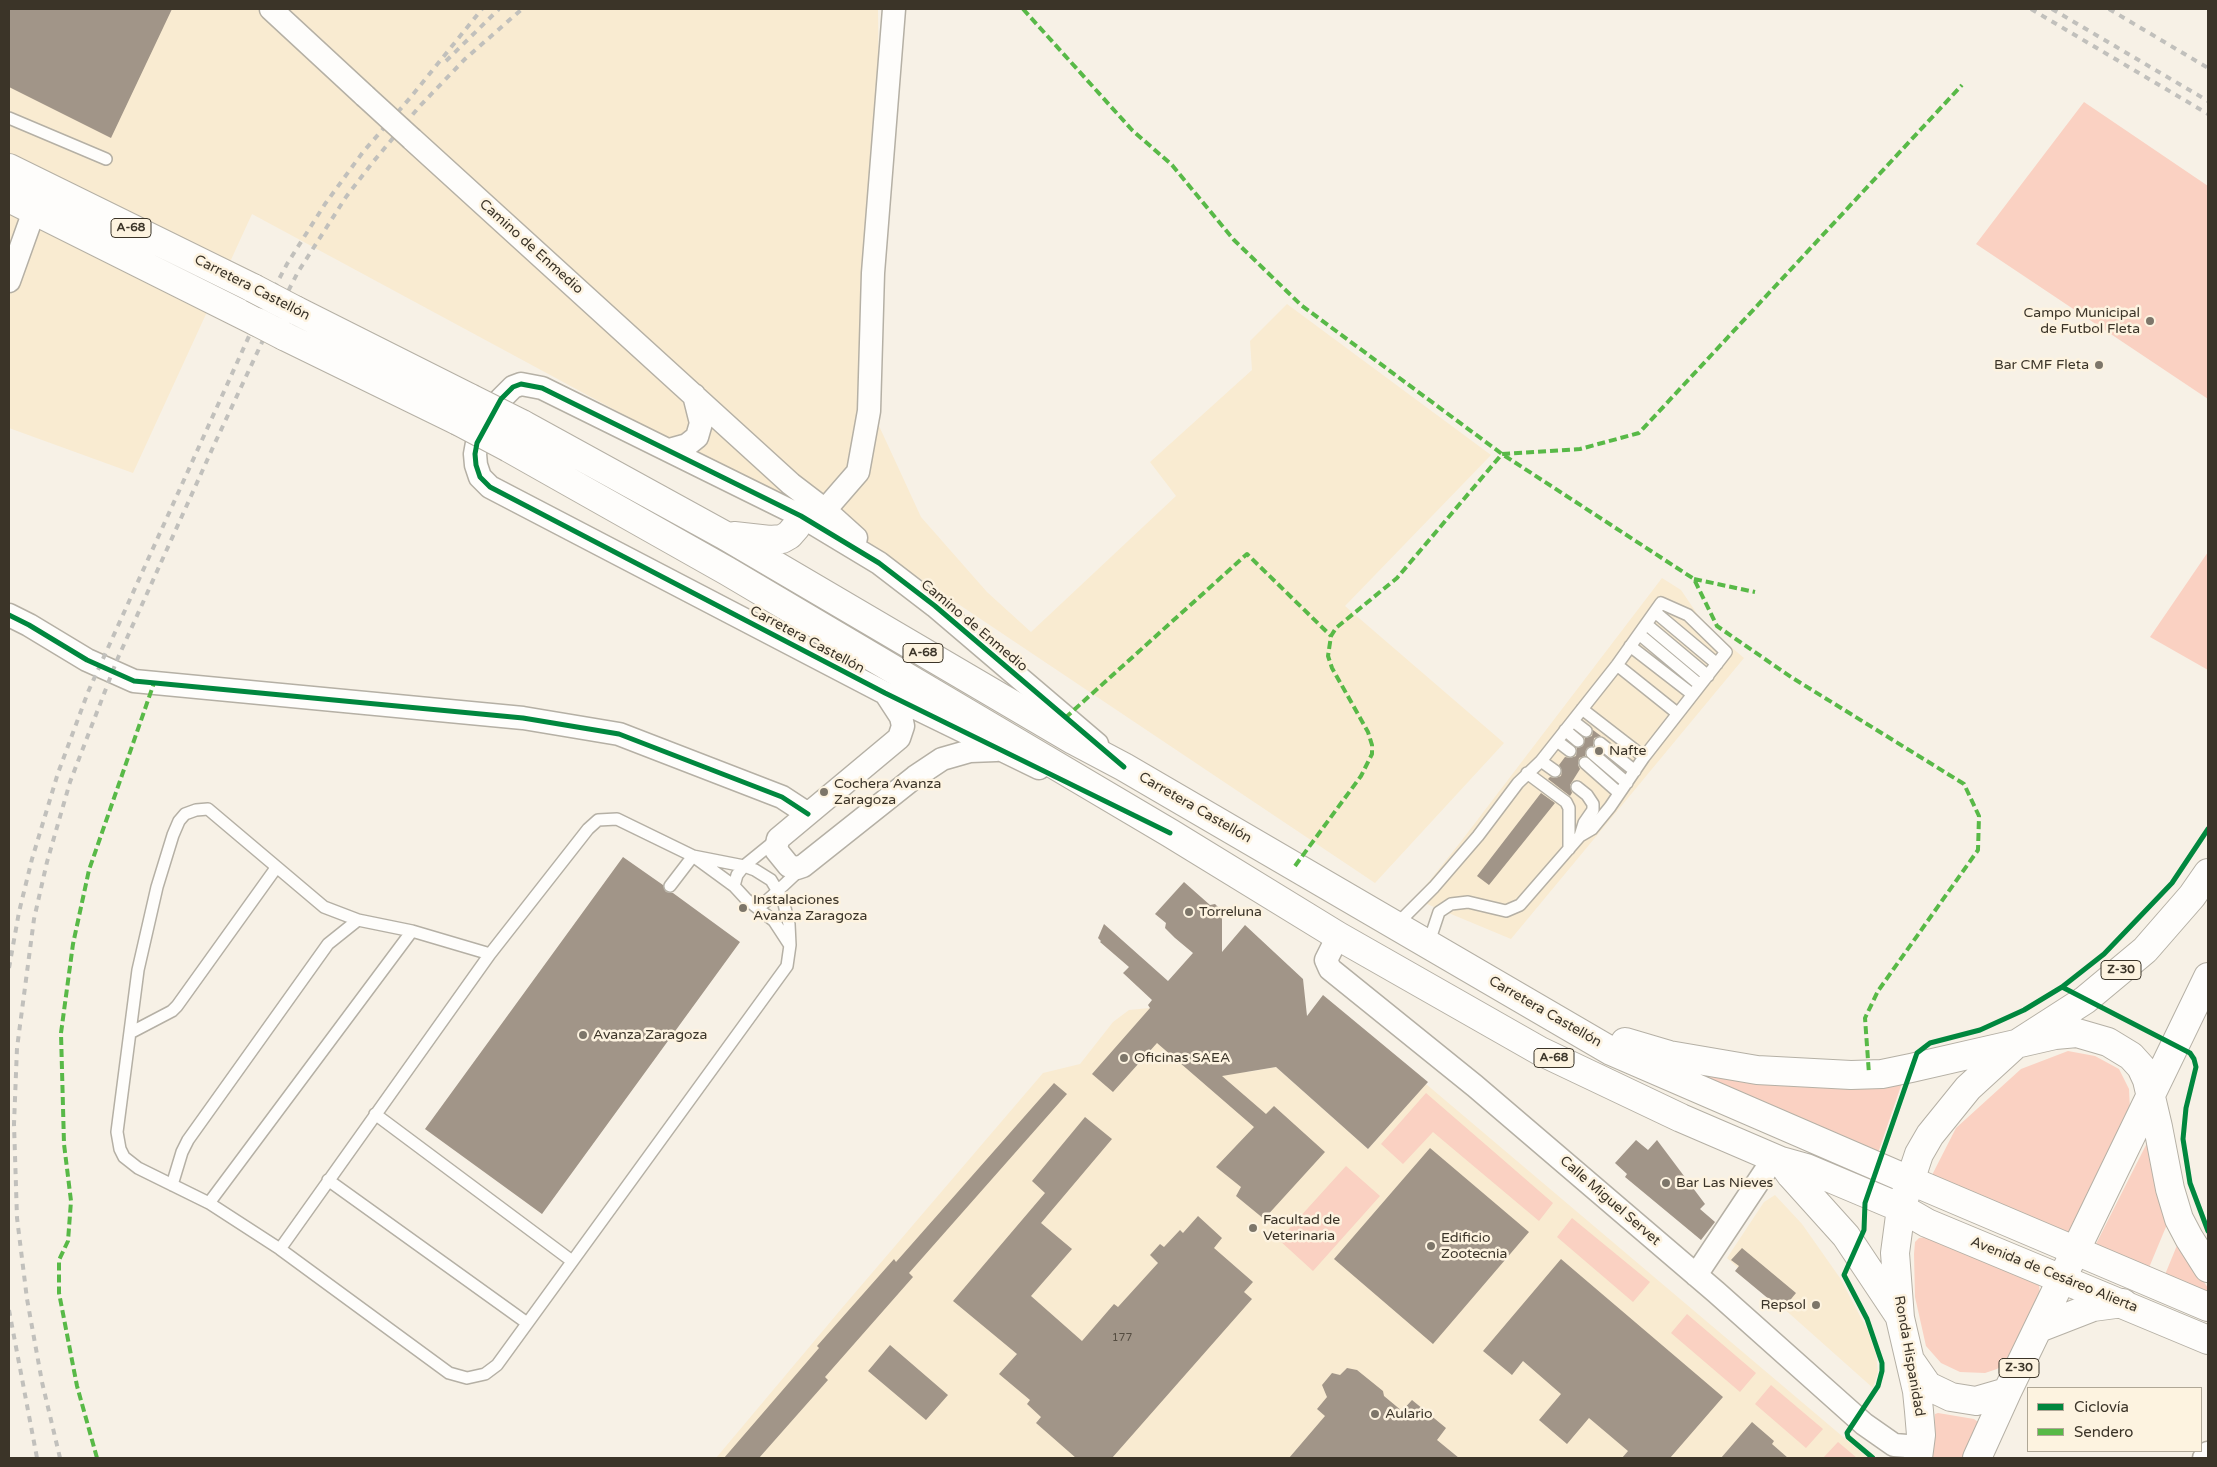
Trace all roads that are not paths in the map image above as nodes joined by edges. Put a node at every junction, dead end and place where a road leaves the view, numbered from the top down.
1 (271, 9) edge
2 (894, 9) edge
3 (9, 118) edge
4 (106, 159) dead end
5 (9, 168) edge
6 (9, 198) edge
7 (34, 210) junction
8 (9, 280) edge
9 (694, 395) junction
10 (464, 409) junction
11 (669, 450) junction
12 (813, 513) junction
13 (724, 536) junction
14 (1655, 612) junction
15 (9, 616) edge
16 (1646, 624) junction
17 (1638, 634) junction
18 (1630, 646) junction
19 (1717, 664) junction
20 (1617, 665) junction
21 (1708, 676) junction
22 (1696, 689) junction
23 (885, 693) junction
24 (1582, 709) junction
25 (1677, 713) junction
26 (1573, 720) junction
27 (1565, 730) junction
28 (1586, 731) dead end
29 (1557, 741) junction
30 (1578, 741) dead end
31 (1600, 743) dead end
32 (1001, 750) junction
33 (1570, 751) dead end
34 (1592, 753) dead end
35 (1644, 757) junction
36 (1541, 761) junction
37 (1585, 763) dead end
38 (1124, 767) junction
39 (1554, 771) dead end
40 (1635, 771) junction
41 (1527, 773) junction
42 (1627, 783) junction
43 (1577, 787) dead end
44 (1620, 793) junction
45 (808, 814) junction
46 (1170, 833) junction
47 (1580, 836) junction
48 (778, 839) junction
49 (1569, 849) junction
50 (693, 856) junction
51 (744, 866) junction
52 (804, 866) junction
53 (276, 868) junction
54 (2208, 873) edge
55 (670, 886) dead end
56 (734, 886) junction
57 (779, 890) junction
58 (755, 905) junction
59 (358, 920) junction
60 (1396, 926) junction
61 (412, 931) junction
62 (1338, 936) junction
63 (790, 945) junction
64 (1428, 945) junction
65 (490, 954) junction
66 (2208, 977) edge
67 (1573, 1026) junction
68 (130, 1033) junction
69 (2015, 1046) junction
70 (2152, 1095) junction
71 (375, 1114) junction
72 (1777, 1159) junction
73 (328, 1180) junction
74 (1909, 1180) junction
75 (172, 1185) junction
76 (209, 1203) junction
77 (1901, 1208) junction
78 (280, 1249) junction
79 (2075, 1252) junction
80 (572, 1261) junction
81 (2208, 1268) edge
82 (1696, 1275) junction
83 (2061, 1279) junction
84 (2123, 1303) junction
85 (2208, 1307) edge
86 (1900, 1318) junction
87 (527, 1322) junction
88 (2038, 1328) junction
89 (2208, 1340) edge
90 (1910, 1360) junction
91 (2007, 1392) junction
92 (1919, 1453) edge
93 (2208, 1453) edge
94 (1977, 1458) edge
95 (2204, 1458) edge

1 - 9 street, Camino de Enmedio, bridge
2 - 12 street
3 - 4 lane
5 - 10 main road, Carretera Castellón / A-68, bridge
6 - 7 main road, Carretera Castellón / A-68
7 - 8 street
7 - 10 main road, Carretera Castellón / A-68, bridge
9 - 11 street
9 - 12 street, Camino de Enmedio
10 - 13 main road, Carretera Castellón / A-68, bridge
10 - 46 main road, Carretera Castellón / A-68, bridge
11 - 12 street, Carretera Castellón
11 - 23 street, Carretera Castellón
12 - 13 main road
12 - 38 street, Camino de Enmedio
13 - 38 main road, Carretera Castellón / A-68
14 - 16 lane
14 - 19 lane
14 - 19 lane
15 - 45 street
16 - 17 lane
16 - 21 lane
17 - 18 lane
17 - 22 lane
18 - 20 lane
18 - 22 lane
19 - 21 lane
20 - 24 lane
20 - 25 lane
21 - 22 lane
22 - 25 lane
23 - 32 street, Carretera Castellón
23 - 45 street
24 - 26 lane
24 - 35 lane
25 - 35 lane
26 - 27 lane
26 - 28 lane
27 - 29 lane
27 - 30 lane
29 - 33 lane
29 - 36 lane
31 - 40 lane
32 - 46 street, Carretera Castellón
32 - 52 street
34 - 42 lane
35 - 40 lane
36 - 39 lane
36 - 41 lane
37 - 44 lane
38 - 60 main road, Carretera Castellón / A-68
40 - 42 lane
41 - 49 lane
41 - 60 lane
42 - 44 lane
43 - 47 lane
44 - 47 lane
45 - 48 street
46 - 62 main road, Carretera Castellón / A-68
47 - 49 lane
48 - 51 lane
48 - 52 street
49 - 64 lane
50 - 51 lane
50 - 55 lane
50 - 56 lane
50 - 65 lane
51 - 56 lane
51 - 57 lane
52 - 57 lane
53 - 59 lane
53 - 68 lane
53 - 68 lane
54 - 69 main road, Ronda Hispanidad / Z-30
56 - 58 lane
57 - 58 lane
57 - 63 lane
58 - 63 lane
59 - 61 lane
59 - 75 lane
60 - 64 main road, Carretera Castellón / A-68
61 - 65 lane
61 - 76 lane
62 - 72 main road, Carretera Castellón / A-68
62 - 82 street, Calle Miguel Servet
63 - 80 lane
64 - 67 main road, Carretera Castellón / A-68
65 - 71 lane
66 - 70 main road, Z-30
67 - 69 main road
67 - 74 main road, Carretera Castellón / A-68
68 - 75 lane
69 - 70 main road
69 - 74 main road, Ronda Hispanidad / Z-30
70 - 79 main road, Z-30
70 - 81 main road
71 - 73 lane
71 - 80 lane
72 - 77 main road, Carretera Castellón / A-68
72 - 82 street
72 - 86 main road
73 - 78 lane
73 - 87 lane
74 - 77 main road, Ronda Hispanidad / Z-30
74 - 79 main road, Avenida de Cesáreo Alierta
75 - 76 lane
76 - 78 lane
77 - 83 main road, Avenida de Cesáreo Alierta
77 - 86 main road, Ronda Hispanidad / Z-30
78 - 87 lane
79 - 83 main road, Z-30
79 - 85 main road, Avenida de Cesáreo Alierta
80 - 87 lane
82 - 92 street, Calle Miguel Servet
83 - 84 main road, Avenida de Cesáreo Alierta
83 - 88 main road, Z-30
84 - 88 main road
84 - 89 main road, Avenida de Cesáreo Alierta
86 - 90 main road, Ronda Hispanidad / Z-30
88 - 91 main road, Z-30
90 - 91 main road
90 - 92 main road, Ronda Hispanidad / Z-30
91 - 94 main road, Z-30
93 - 95 street

